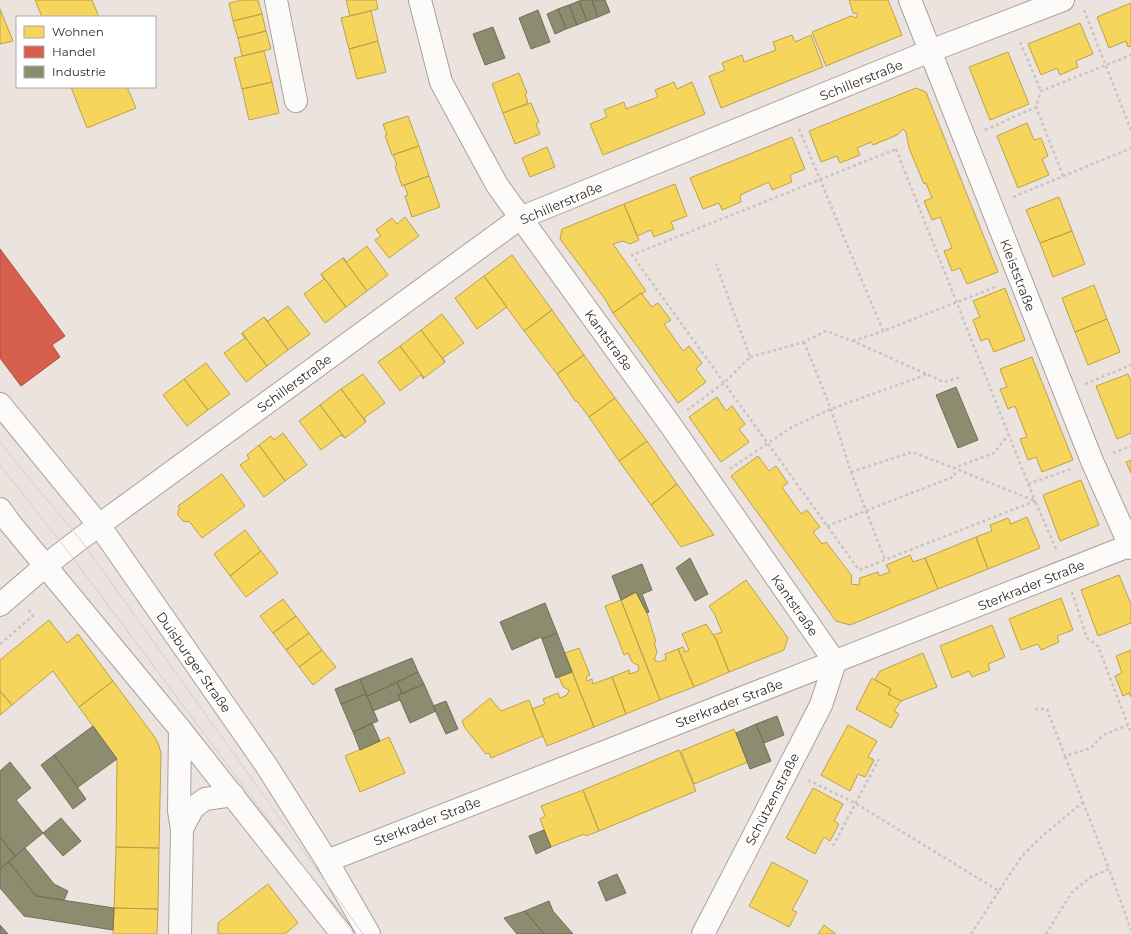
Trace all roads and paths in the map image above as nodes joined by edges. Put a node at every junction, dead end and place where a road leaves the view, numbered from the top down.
1 (276, 0) edge
2 (420, 0) edge
3 (910, 0) edge
4 (1073, 4) edge
5 (1011, 20) junction
6 (930, 51) junction
7 (1131, 55) edge
8 (1105, 65) junction
9 (1041, 91) junction
10 (296, 101) dead end
11 (1036, 107) junction
12 (791, 108) junction
13 (1131, 130) edge
14 (965, 139) junction
15 (1131, 148) edge
16 (1063, 176) junction
17 (820, 179) junction
18 (991, 206) junction
19 (520, 218) junction
20 (716, 264) dead end
21 (1019, 277) junction
22 (956, 302) junction
23 (883, 331) junction
24 (853, 341) junction
25 (804, 342) junction
26 (750, 357) junction
27 (1131, 364) edge
28 (928, 374) junction
29 (961, 377) dead end
30 (724, 383) junction
31 (1065, 392) junction
32 (0, 404) edge
33 (831, 409) junction
34 (669, 423) junction
35 (1009, 434) junction
36 (768, 443) junction
37 (1092, 461) junction
38 (954, 468) junction
39 (851, 472) junction
40 (710, 483) junction
41 (1028, 484) junction
42 (1035, 501) junction
43 (0, 509) edge
44 (866, 511) junction
45 (99, 526) junction
46 (827, 526) junction
47 (1131, 546) edge
48 (885, 560) junction
49 (45, 566) junction
50 (1068, 580) junction
51 (0, 605) edge
52 (835, 662) junction
53 (1035, 709) dead end
54 (1128, 725) junction
55 (180, 730) junction
56 (1131, 733) edge
57 (1065, 756) junction
58 (879, 759) dead end
59 (788, 770) junction
60 (233, 795) junction
61 (1083, 802) junction
62 (855, 803) junction
63 (182, 829) junction
64 (832, 846) dead end
65 (327, 860) junction
66 (1109, 869) junction
67 (999, 891) junction
68 (1131, 930) edge
69 (180, 934) edge
70 (342, 934) edge
71 (369, 934) edge
72 (703, 934) edge
73 (971, 934) edge
74 (1046, 934) edge

1 - 10 street
2 - 19 street, Kantstraße
3 - 6 street, Kleiststraße
4 - 5 street, Schillerstraße
4 - 8 path
5 - 6 street, Schillerstraße
5 - 9 path
6 - 12 street, Schillerstraße
6 - 14 street, Kleiststraße
7 - 8 path
8 - 9 path
8 - 13 path
9 - 11 path
11 - 14 path
11 - 16 path
12 - 17 path
12 - 19 street, Schillerstraße
14 - 18 street, Kleiststraße
15 - 16 path
16 - 18 path
17 - 22 path
17 - 23 path
17 - 30 path
18 - 21 street, Kleiststraße
19 - 34 street, Kantstraße
19 - 45 street, Schillerstraße
20 - 26 path
21 - 22 path
21 - 31 street, Kleiststraße
22 - 23 path
22 - 35 path
23 - 24 path
24 - 25 path
24 - 28 path
25 - 26 path
25 - 33 path
26 - 30 path
27 - 31 path
28 - 29 path
28 - 33 path
30 - 34 path
30 - 36 path
31 - 37 street, Kleiststraße
32 - 45 street, Duisburger Straße
33 - 36 path
33 - 39 path
34 - 40 street, Kantstraße
35 - 38 path
35 - 41 path
36 - 40 path
36 - 46 path
37 - 41 path
37 - 47 street, Kleiststraße
38 - 39 path
38 - 42 path
38 - 44 path
39 - 44 path
40 - 52 street, Kantstraße
41 - 42 path
42 - 48 path
42 - 50 path
43 - 49 street
44 - 46 path
44 - 48 path
45 - 49 street, Schillerstraße
45 - 65 street, Duisburger Straße
46 - 48 path
47 - 50 street, Sterkrader Straße
49 - 51 street, Schillerstraße
49 - 55 street
50 - 52 street, Sterkrader Straße
50 - 54 path
52 - 59 street, Schützenstraße
52 - 65 street, Sterkrader Straße
53 - 57 path
54 - 56 path
54 - 57 path
55 - 60 street
55 - 63 street
57 - 61 path
58 - 62 path
59 - 62 path
59 - 72 street, Schützenstraße
60 - 63 street
60 - 70 street
61 - 66 path
61 - 67 path
62 - 64 path
62 - 67 path
63 - 69 street
65 - 71 street, Duisburger Straße
66 - 68 path
66 - 74 path
67 - 73 path

